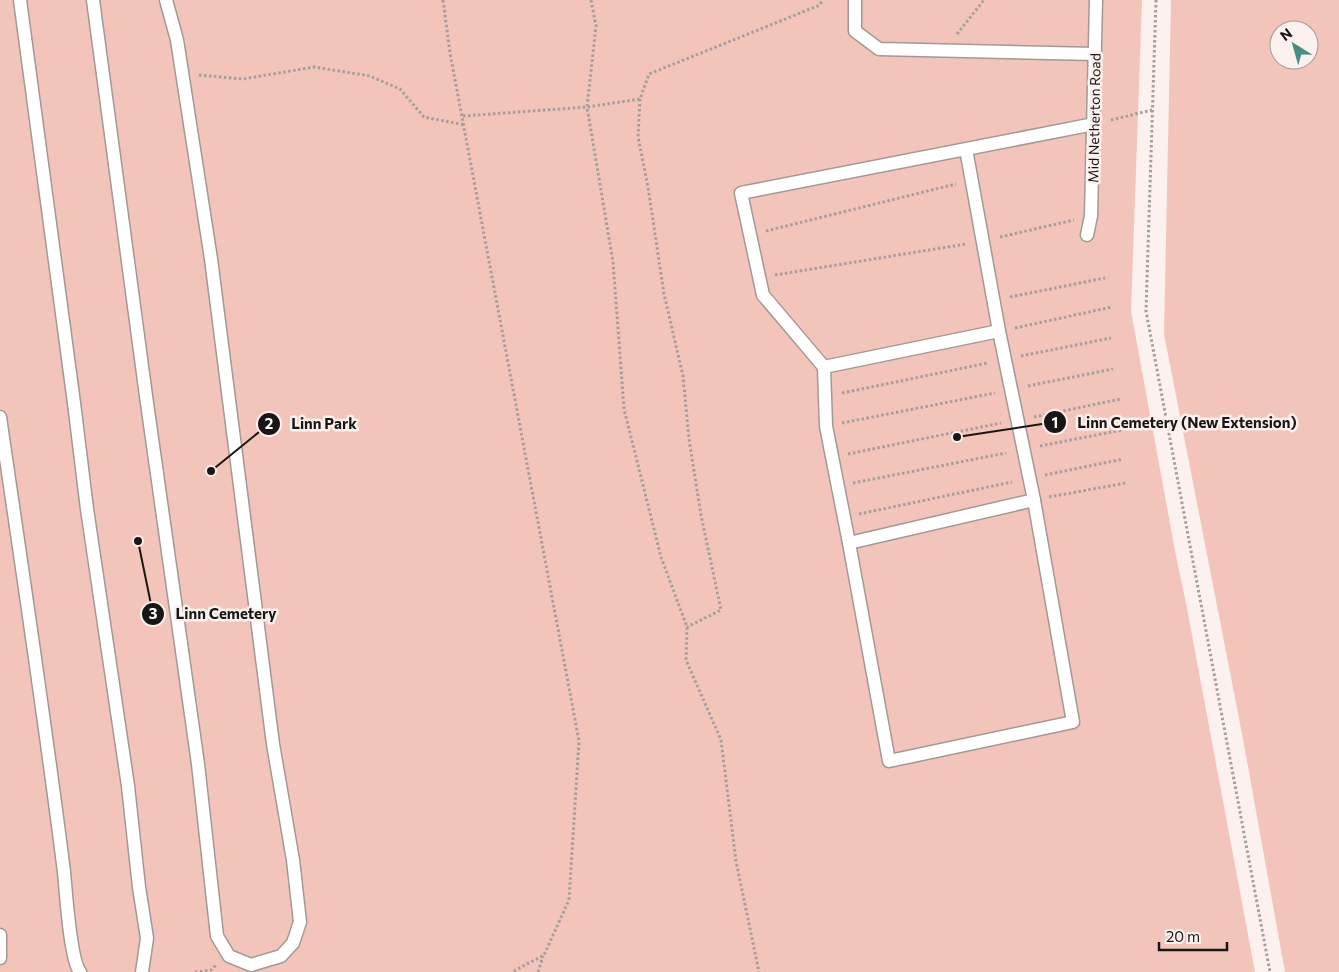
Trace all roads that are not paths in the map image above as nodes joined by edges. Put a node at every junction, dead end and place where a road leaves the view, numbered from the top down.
1 (20, 0) edge
2 (93, 0) edge
3 (166, 0) edge
4 (855, 0) edge
5 (1096, 0) edge
6 (1095, 54) junction
7 (1094, 124) junction
8 (966, 149) junction
9 (1087, 236) dead end
10 (1000, 331) junction
11 (824, 367) junction
12 (0, 417) edge
13 (1034, 500) junction
14 (849, 543) junction
15 (0, 935) edge
16 (0, 958) edge
17 (80, 972) edge
18 (142, 972) edge

1 - 18 lane
2 - 3 lane
4 - 6 lane
5 - 6 lane, Mid Netherton Road
6 - 7 lane, Mid Netherton Road
7 - 8 lane
7 - 9 lane, Mid Netherton Road
8 - 10 lane
8 - 11 lane
10 - 11 lane
10 - 13 lane
11 - 14 lane
12 - 17 lane
13 - 14 lane
13 - 14 lane
15 - 16 lane

